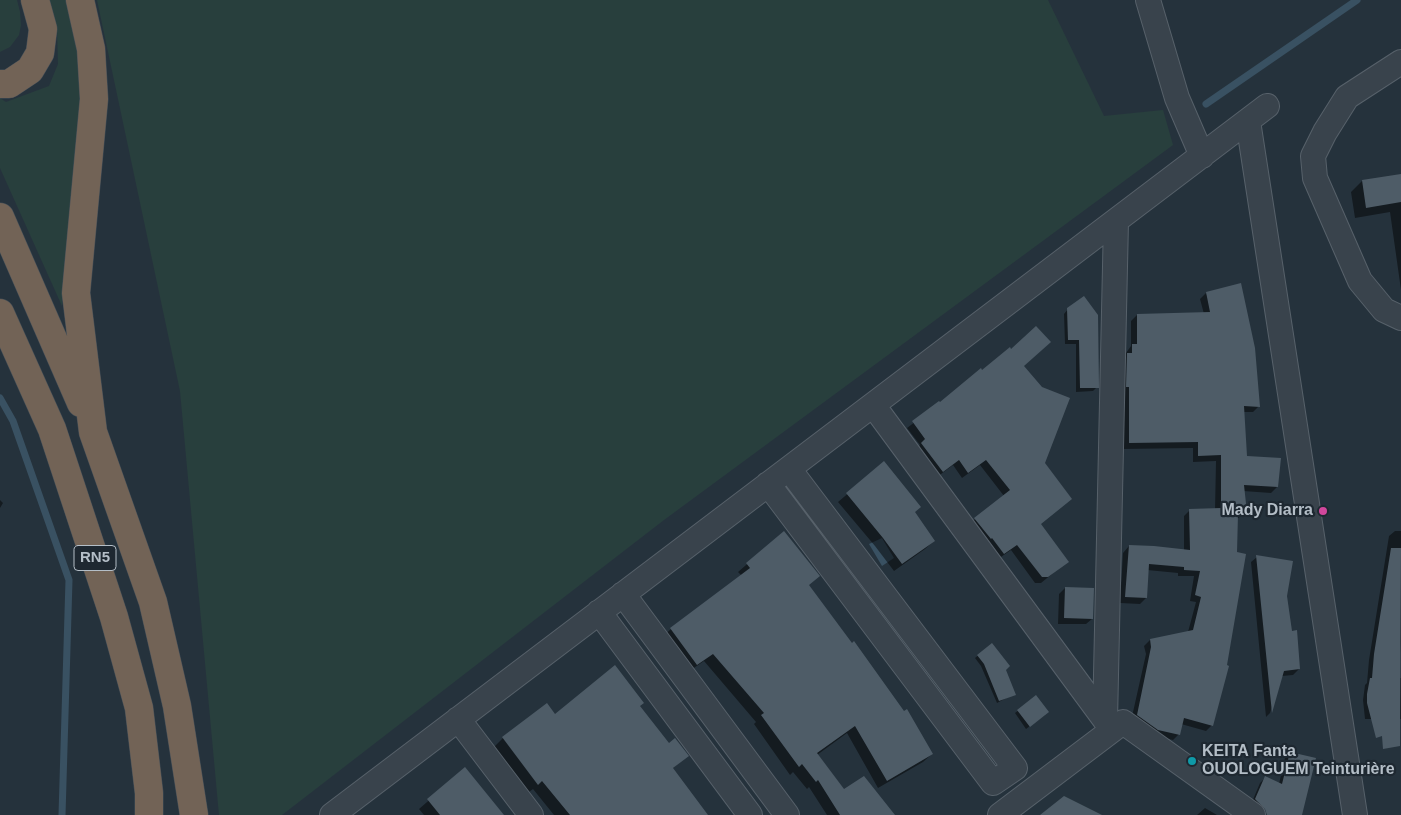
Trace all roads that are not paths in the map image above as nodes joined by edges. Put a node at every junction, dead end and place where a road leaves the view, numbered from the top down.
1 (35, 0) edge
2 (80, 0) edge
3 (1148, 0) edge
4 (1401, 62) edge
5 (0, 84) edge
6 (1267, 106) dead end
7 (1248, 121) junction
8 (1202, 156) junction
9 (0, 217) edge
10 (1116, 221) junction
11 (0, 313) edge
12 (1401, 318) edge
13 (873, 405) junction
14 (93, 432) junction
15 (789, 469) junction
16 (768, 484) junction
17 (623, 594) junction
18 (600, 612) junction
19 (458, 719) junction
20 (1109, 725) junction
21 (149, 815) edge
22 (194, 815) edge
23 (332, 815) edge
24 (531, 815) edge
25 (750, 815) edge
26 (787, 815) edge
27 (1000, 815) edge
28 (1253, 815) edge
29 (1354, 815) edge

1 - 5 highway
2 - 14 highway
3 - 8 street
4 - 12 street
6 - 7 street
7 - 8 street
7 - 29 street
8 - 10 street
9 - 14 highway, RN5
10 - 13 street
10 - 20 street
11 - 21 highway, RN5
13 - 15 street
13 - 20 street
14 - 22 highway, RN5
15 - 16 street
15 - 16 street
16 - 17 street
17 - 18 street
17 - 26 street
18 - 19 street
18 - 25 street
19 - 23 street
19 - 24 street
20 - 27 street
20 - 28 street

